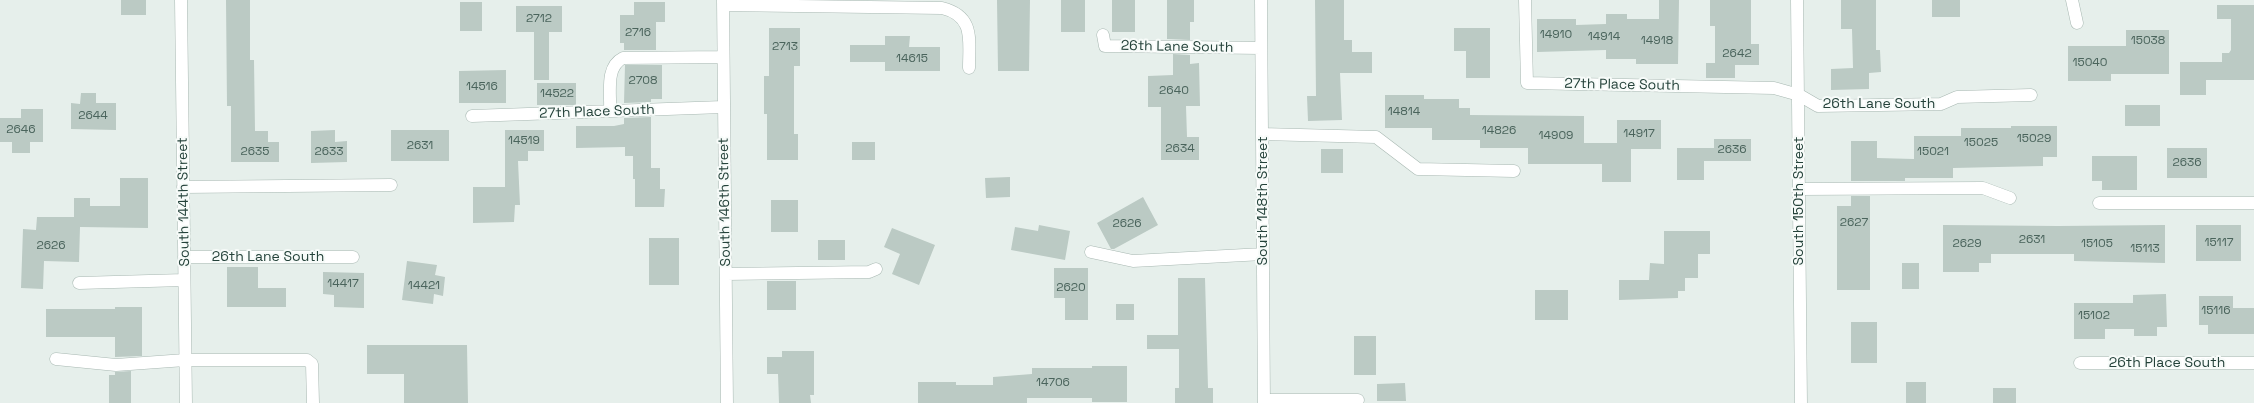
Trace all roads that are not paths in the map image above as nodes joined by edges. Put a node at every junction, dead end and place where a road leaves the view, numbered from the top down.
1 (181, 0) edge
2 (1261, 0) edge
3 (1525, 0) edge
4 (1797, 0) edge
5 (2072, 0) edge
6 (723, 2) edge
7 (2078, 24) dead end
8 (1103, 35) dead end
9 (1261, 48) junction
10 (723, 57) junction
11 (969, 68) dead end
12 (1799, 95) junction
13 (2031, 95) dead end
14 (723, 107) junction
15 (610, 111) junction
16 (472, 116) dead end
17 (1262, 134) junction
18 (1514, 171) dead end
19 (392, 185) dead end
20 (183, 187) junction
21 (1799, 189) junction
22 (2010, 198) dead end
23 (2099, 203) dead end
24 (2254, 203) edge
25 (1091, 252) dead end
26 (1263, 254) junction
27 (184, 257) junction
28 (353, 257) dead end
29 (876, 269) dead end
30 (726, 274) junction
31 (184, 280) junction
32 (79, 283) dead end
33 (56, 359) dead end
34 (185, 360) junction
35 (2080, 363) dead end
36 (2254, 363) edge
37 (1358, 400) dead end
38 (1264, 402) edge
39 (186, 403) edge
40 (313, 403) edge
41 (728, 403) edge
42 (1801, 403) edge

1 - 20 street, South 144th Street
2 - 9 street, South 148th Street
3 - 12 street, 27th Place South
4 - 12 street, South 150th Street
5 - 7 street
6 - 10 street, South 146th Street
6 - 11 street
8 - 9 street, 26th Lane South
9 - 17 street, South 148th Street
10 - 14 street, South 146th Street
10 - 15 street
12 - 13 street, 26th Lane South
12 - 21 street, South 150th Street
14 - 15 street, 27th Place South
14 - 30 street, South 146th Street
15 - 16 street, 27th Place South
17 - 18 street
17 - 26 street, South 148th Street
19 - 20 street
20 - 27 street, South 144th Street
21 - 22 street
21 - 42 street, South 150th Street
23 - 24 street
25 - 26 street
26 - 38 street, South 148th Street
27 - 28 street, 26th Lane South
27 - 31 street, South 144th Street
29 - 30 street
30 - 41 street, South 146th Street
31 - 32 street
31 - 34 street, South 144th Street
33 - 34 street
34 - 39 street, South 144th Street
34 - 40 street
35 - 36 street, 26th Place South
37 - 38 street

